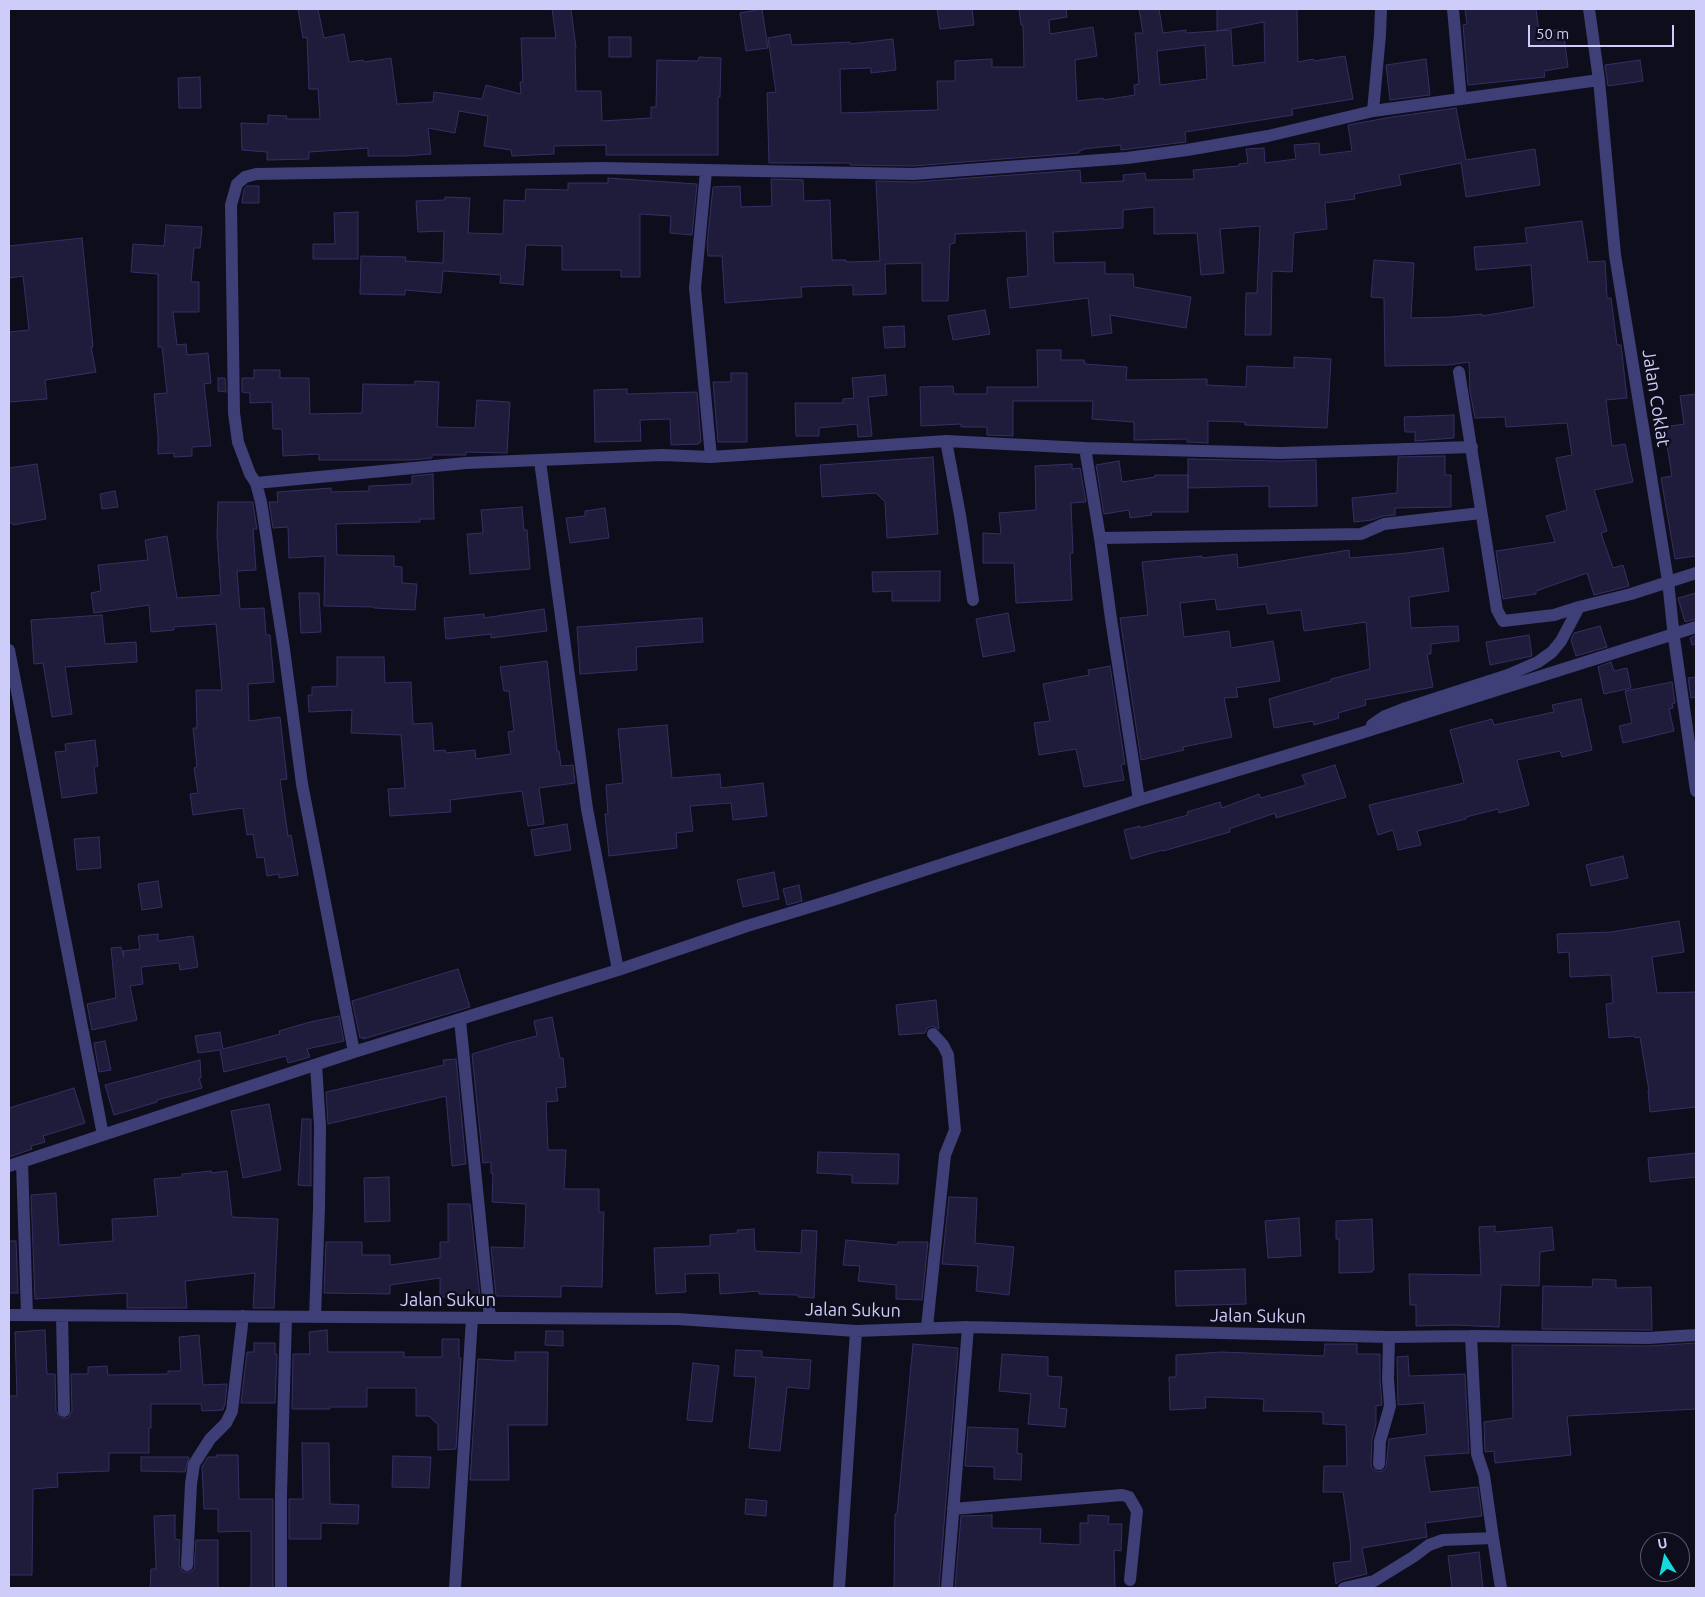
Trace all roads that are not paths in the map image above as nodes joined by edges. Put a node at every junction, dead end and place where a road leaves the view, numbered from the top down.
1 (1381, 9) edge
2 (1453, 9) edge
3 (1589, 9) edge
4 (1599, 80) junction
5 (1461, 100) junction
6 (1373, 111) junction
7 (706, 171) junction
8 (1459, 372) dead end
9 (946, 441) junction
10 (1085, 448) junction
11 (1472, 448) junction
12 (711, 457) junction
13 (540, 461) junction
14 (256, 483) junction
15 (1481, 513) junction
16 (1100, 538) junction
17 (1696, 573) edge
18 (1668, 581) junction
19 (973, 600) dead end
20 (1579, 607) junction
21 (1696, 627) edge
22 (1674, 635) junction
23 (9, 650) edge
24 (1358, 734) junction
25 (1694, 750) edge
26 (1696, 791) edge
27 (1139, 800) junction
28 (618, 970) junction
29 (460, 1020) junction
30 (933, 1034) dead end
31 (354, 1052) junction
32 (316, 1065) junction
33 (103, 1135) junction
34 (22, 1162) junction
35 (9, 1166) edge
36 (9, 1315) edge
37 (27, 1315) junction
38 (62, 1316) junction
39 (243, 1316) junction
40 (315, 1317) junction
41 (286, 1318) junction
42 (472, 1318) junction
43 (490, 1318) junction
44 (927, 1327) junction
45 (968, 1327) junction
46 (856, 1331) junction
47 (1696, 1335) edge
48 (1472, 1336) junction
49 (1389, 1337) junction
50 (64, 1411) dead end
51 (1380, 1464) dead end
52 (953, 1509) junction
53 (1493, 1538) junction
54 (187, 1565) dead end
55 (1130, 1580) dead end
56 (281, 1588) edge
57 (455, 1588) edge
58 (839, 1588) edge
59 (947, 1588) edge
60 (1344, 1588) edge
61 (1501, 1588) edge

1 - 6 street
2 - 5 street
3 - 4 street, Jalan Coklat
4 - 5 street
4 - 18 street, Jalan Coklat
5 - 6 street
6 - 7 street
7 - 12 street
7 - 14 street
8 - 11 street
9 - 10 street
9 - 12 street
9 - 19 street
10 - 11 street
10 - 16 street
11 - 15 street
12 - 13 street
13 - 14 street
13 - 28 street
14 - 31 street
15 - 16 street
15 - 20 street
16 - 27 street
17 - 18 street
18 - 20 street
18 - 22 street, Jalan Coklat
20 - 24 street
21 - 22 street
22 - 24 street
22 - 25 street, Jalan Coklat
23 - 33 street
24 - 27 street
25 - 26 street, Jalan Coklat
27 - 28 street
28 - 29 street
29 - 31 street
29 - 43 street
30 - 44 street
31 - 32 street
32 - 33 street
32 - 40 street
33 - 34 street
34 - 35 street
34 - 37 street
36 - 37 street, Jalan Sukun
37 - 38 street, Jalan Sukun
38 - 39 street, Jalan Sukun
38 - 50 street
39 - 41 street, Jalan Sukun
39 - 54 street
40 - 41 street, Jalan Sukun
40 - 42 street, Jalan Sukun
41 - 56 street
42 - 43 street, Jalan Sukun
42 - 57 street
43 - 46 street, Jalan Sukun
44 - 45 street, Jalan Sukun
44 - 46 street, Jalan Sukun
45 - 49 street, Jalan Sukun
45 - 52 street
46 - 58 street
47 - 48 street, Jalan Sukun
48 - 49 street, Jalan Sukun
48 - 53 street
49 - 51 street
52 - 55 street
52 - 59 street
53 - 60 street
53 - 61 street

